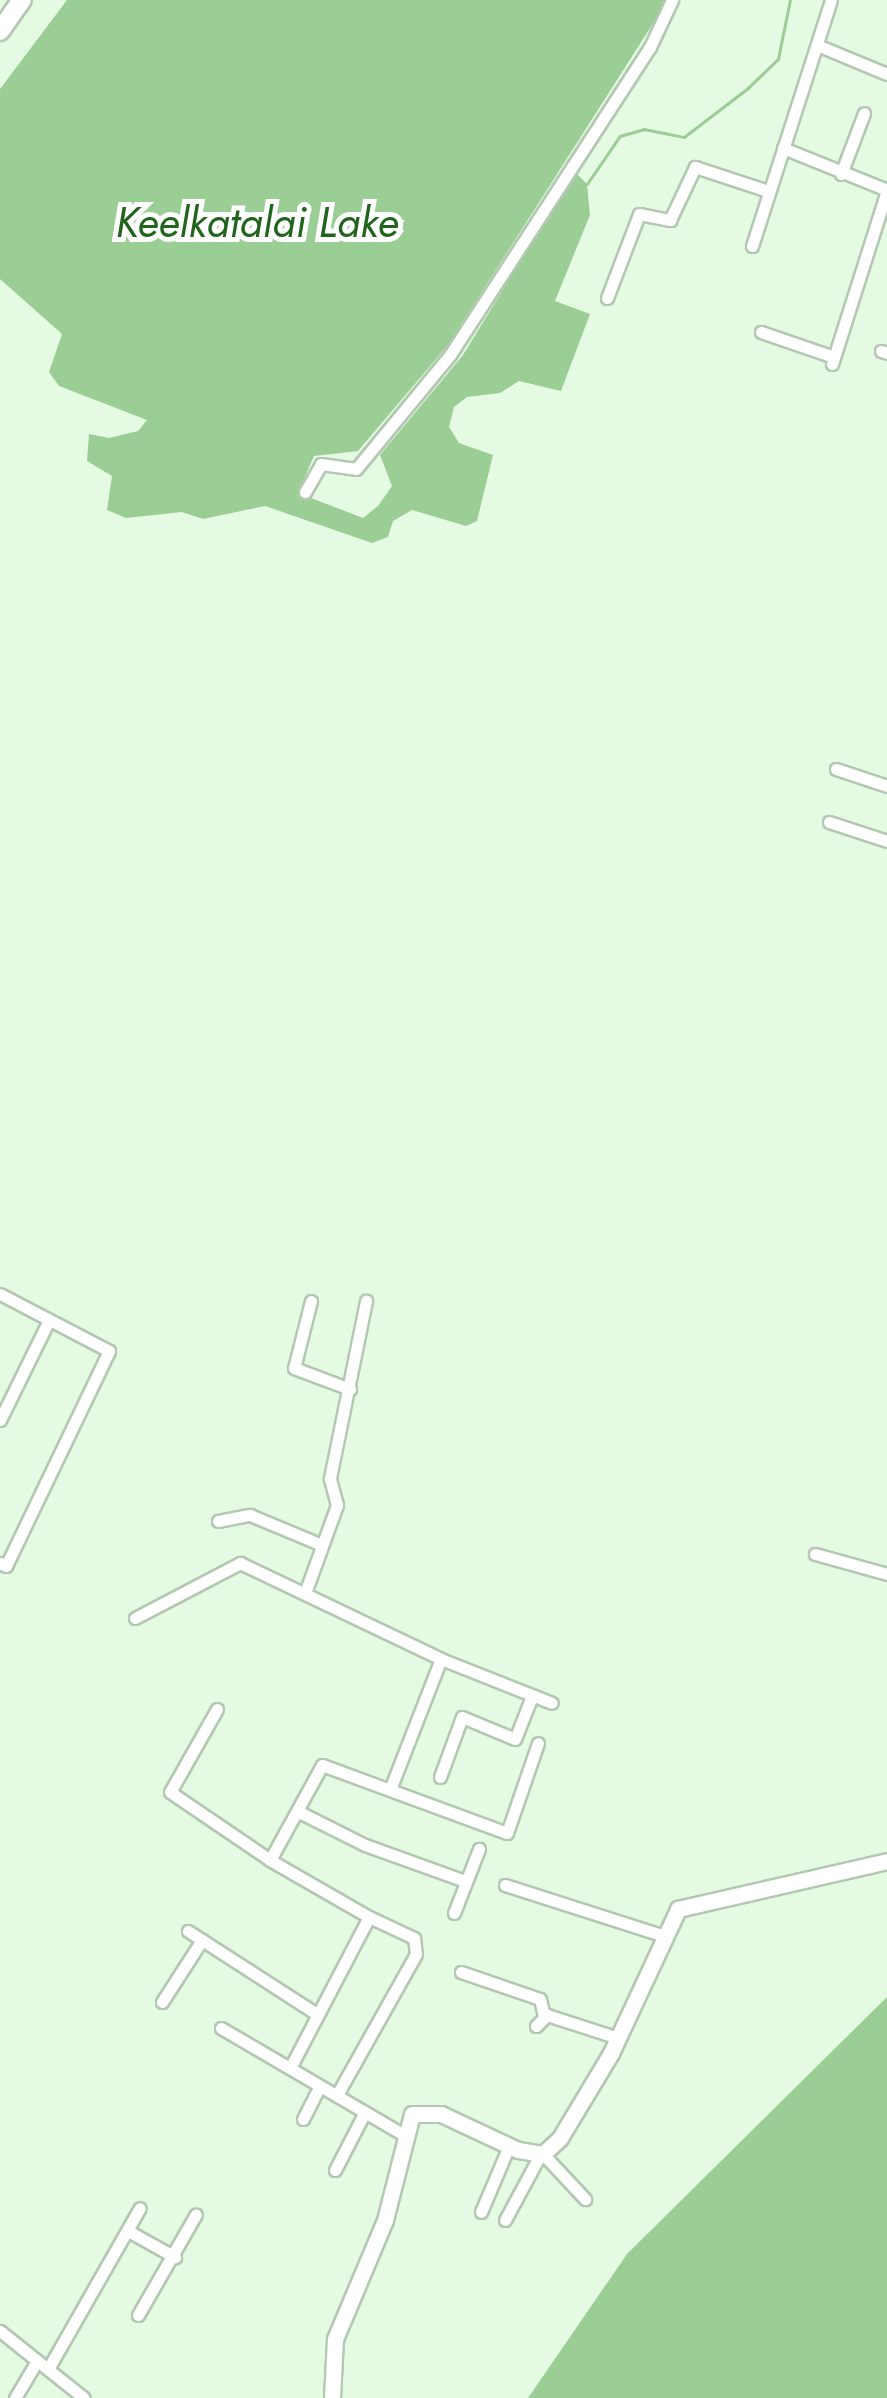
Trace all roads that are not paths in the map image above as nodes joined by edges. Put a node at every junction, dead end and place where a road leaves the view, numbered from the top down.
1 (12, 0) edge
2 (22, 0) edge
3 (672, 0) edge
4 (831, 0) edge
5 (0, 16) edge
6 (0, 31) edge
7 (816, 44) junction
8 (887, 74) edge
9 (864, 113) dead end
10 (783, 148) junction
11 (841, 174) junction
12 (887, 190) edge
13 (768, 191) junction
14 (752, 246) dead end
15 (607, 298) dead end
16 (761, 332) dead end
17 (306, 492) dead end
18 (836, 770) dead end
19 (887, 786) edge
20 (829, 822) dead end
21 (887, 841) edge
22 (0, 1294) edge
23 (311, 1301) dead end
24 (366, 1301) dead end
25 (49, 1320) junction
26 (350, 1389) junction
27 (0, 1420) edge
28 (218, 1520) dead end
29 (322, 1545) junction
30 (815, 1554) dead end
31 (3, 1564) edge
32 (887, 1574) edge
33 (305, 1593) junction
34 (135, 1618) dead end
35 (441, 1659) junction
36 (532, 1696) junction
37 (552, 1703) dead end
38 (217, 1709) dead end
39 (538, 1744) dead end
40 (440, 1778) dead end
41 (391, 1787) junction
42 (299, 1812) junction
43 (479, 1849) dead end
44 (270, 1860) junction
45 (887, 1860) edge
46 (465, 1881) junction
47 (505, 1885) dead end
48 (454, 1913) dead end
49 (369, 1917) junction
50 (188, 1930) dead end
51 (662, 1935) junction
52 (202, 1940) junction
53 (461, 1972) dead end
54 (162, 2002) dead end
55 (317, 2014) junction
56 (222, 2028) dead end
57 (618, 2038) junction
58 (290, 2068) junction
59 (320, 2086) junction
60 (337, 2095) junction
61 (365, 2112) junction
62 (304, 2119) dead end
63 (406, 2136) junction
64 (509, 2146) junction
65 (541, 2155) junction
66 (335, 2170) dead end
67 (586, 2198) dead end
68 (140, 2208) dead end
69 (481, 2212) dead end
70 (196, 2214) dead end
71 (506, 2220) dead end
72 (128, 2230) junction
73 (174, 2257) junction
74 (138, 2315) dead end
75 (0, 2331) edge
76 (43, 2365) junction
77 (16, 2398) edge
78 (84, 2398) edge
79 (332, 2398) edge

1 - 5 main road
2 - 6 main road
3 - 17 street
4 - 7 street
7 - 8 street
7 - 10 street
9 - 11 street
10 - 11 street
10 - 13 street
11 - 12 street
12 - 16 street
13 - 14 street
13 - 15 street
18 - 19 street
20 - 21 street
22 - 25 street
23 - 26 street
24 - 26 street
25 - 27 street
25 - 31 street
26 - 29 street
28 - 29 street
29 - 33 street
30 - 32 street
33 - 34 street
33 - 35 street
35 - 36 street
35 - 41 street
36 - 37 street
36 - 40 street
38 - 44 street
39 - 41 street
41 - 42 street
42 - 44 street
42 - 46 street
43 - 46 street
44 - 49 street
45 - 51 street
46 - 48 street
47 - 51 street
49 - 55 street
49 - 60 street
50 - 52 street
51 - 57 street
52 - 54 street
52 - 55 street
53 - 57 street
55 - 58 street
56 - 58 street
57 - 65 street
58 - 59 street
59 - 60 street
59 - 62 street
60 - 61 street
61 - 63 street
61 - 66 street
63 - 64 street
63 - 79 street
64 - 65 street
64 - 69 street
65 - 67 street
65 - 71 street
68 - 72 street
70 - 73 street
72 - 73 street
72 - 76 street
73 - 74 street
75 - 76 street
76 - 77 street
76 - 78 street

